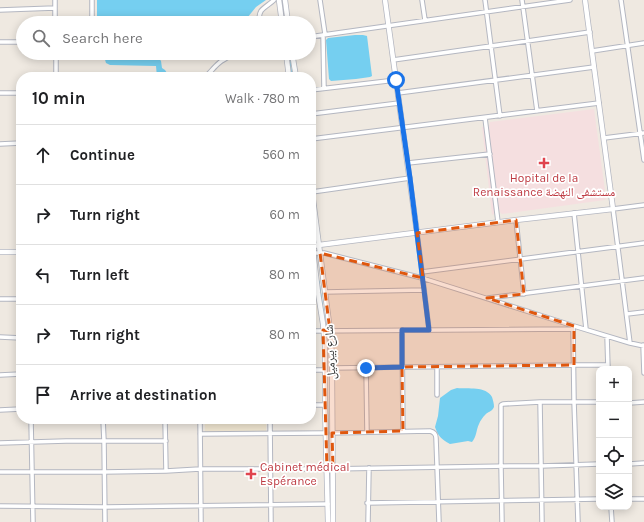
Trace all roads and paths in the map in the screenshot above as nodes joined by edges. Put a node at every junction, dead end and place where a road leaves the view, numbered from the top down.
1 (55, 0) edge
2 (92, 0) edge
3 (274, 0) edge
4 (279, 0) edge
5 (285, 0) edge
6 (320, 0) edge
7 (324, 0) edge
8 (385, 0) edge
9 (422, 0) edge
10 (485, 0) edge
11 (522, 0) edge
12 (570, 0) edge
13 (585, 0) edge
14 (621, 0) edge
15 (523, 7) junction
16 (55, 8) junction
17 (0, 10) edge
18 (486, 12) junction
19 (56, 16) edge
20 (92, 16) edge
21 (260, 16) edge
22 (281, 16) edge
23 (287, 16) edge
24 (425, 20) junction
25 (388, 26) junction
26 (590, 32) junction
27 (324, 34) junction
28 (316, 36) edge
29 (528, 41) junction
30 (0, 42) edge
31 (16, 42) edge
32 (644, 43) edge
33 (491, 46) junction
34 (628, 46) junction
35 (592, 51) junction
36 (56, 60) edge
37 (224, 60) edge
38 (287, 60) edge
39 (293, 60) edge
40 (393, 60) junction
41 (594, 67) junction
42 (56, 72) edge
43 (212, 72) edge
44 (288, 72) edge
45 (295, 72) edge
46 (532, 75) junction
47 (396, 80) junction
48 (495, 80) junction
49 (324, 88) junction
50 (316, 89) edge
51 (0, 93) edge
52 (16, 93) edge
53 (398, 93) junction
54 (399, 103) junction
55 (599, 103) junction
56 (537, 111) junction
57 (316, 113) edge
58 (500, 116) junction
59 (485, 118) junction
60 (403, 128) junction
61 (642, 134) edge
62 (316, 138) edge
63 (604, 138) junction
64 (16, 143) edge
65 (0, 144) edge
66 (490, 154) junction
67 (644, 160) edge
68 (408, 164) junction
69 (410, 178) junction
70 (316, 191) edge
71 (644, 205) edge
72 (614, 209) junction
73 (574, 213) junction
74 (516, 220) junction
75 (316, 222) edge
76 (498, 222) junction
77 (417, 233) junction
78 (644, 243) edge
79 (316, 245) edge
80 (319, 245) junction
81 (619, 246) junction
82 (0, 252) edge
83 (16, 252) edge
84 (578, 252) junction
85 (316, 253) edge
86 (320, 253) junction
87 (520, 259) junction
88 (422, 272) junction
89 (316, 273) edge
90 (422, 278) junction
91 (644, 278) edge
92 (623, 281) junction
93 (581, 286) junction
94 (424, 290) junction
95 (325, 292) junction
96 (318, 293) joint
97 (524, 294) junction
98 (487, 298) junction
99 (0, 299) edge
100 (16, 299) edge
101 (644, 312) edge
102 (627, 314) junction
103 (573, 327) junction
104 (586, 329) junction
105 (323, 330) junction
106 (402, 330) junction
107 (429, 330) junction
108 (316, 331) edge
109 (330, 331) junction
110 (607, 336) junction
111 (0, 337) edge
112 (16, 338) edge
113 (630, 342) junction
114 (644, 346) edge
115 (574, 364) junction
116 (597, 366) edge
117 (608, 366) edge
118 (402, 367) junction
119 (437, 367) junction
120 (332, 368) junction
121 (366, 368) junction
122 (316, 370) edge
123 (324, 370) junction
124 (644, 373) edge
125 (16, 374) edge
126 (0, 375) edge
127 (437, 395) dead end
128 (540, 402) junction
129 (574, 402) junction
130 (596, 402) edge
131 (632, 402) edge
132 (644, 402) edge
133 (316, 405) edge
134 (325, 405) junction
135 (16, 409) edge
136 (0, 410) edge
137 (31, 424) edge
138 (103, 424) edge
139 (165, 424) edge
140 (200, 424) edge
141 (270, 424) edge
142 (403, 431) junction
143 (367, 432) junction
144 (270, 433) junction
145 (326, 433) junction
146 (332, 433) junction
147 (200, 434) junction
148 (104, 441) junction
149 (166, 441) junction
150 (32, 442) junction
151 (0, 443) edge
152 (644, 463) edge
153 (596, 464) edge
154 (632, 464) edge
155 (576, 465) junction
156 (501, 466) junction
157 (541, 466) junction
158 (437, 467) junction
159 (333, 468) junction
160 (369, 468) junction
161 (200, 469) junction
162 (271, 469) junction
163 (327, 469) junction
164 (166, 471) junction
165 (0, 472) edge
166 (32, 472) junction
167 (104, 472) junction
168 (596, 499) edge
169 (632, 499) edge
170 (644, 499) edge
171 (542, 500) junction
172 (578, 500) junction
173 (501, 501) junction
174 (438, 502) junction
175 (368, 503) junction
176 (328, 504) junction
177 (0, 506) edge
178 (33, 506) junction
179 (201, 506) junction
180 (271, 506) junction
181 (105, 507) junction
182 (611, 510) edge
183 (33, 522) edge
184 (105, 522) edge
185 (201, 522) edge
186 (271, 522) edge
187 (328, 522) edge
188 (333, 522) edge
189 (368, 522) edge
190 (439, 522) edge
191 (502, 522) edge
192 (542, 522) edge
193 (578, 522) edge
194 (612, 522) edge

1 - 16 street
2 - 20 street
3 - 21 street
4 - 22 street
5 - 23 street
6 - 7 street
6 - 27 street
8 - 25 street
9 - 24 street
10 - 18 street
11 - 15 street
12 - 15 street
13 - 26 street
14 - 34 street
15 - 18 street
15 - 29 street
16 - 17 street
16 - 19 street
18 - 24 street
18 - 33 street
24 - 25 street
25 - 27 street
25 - 40 street
26 - 29 street
26 - 35 street
27 - 28 street
27 - 49 street
29 - 33 street
29 - 46 street
30 - 31 street
32 - 34 street
33 - 40 street
33 - 48 street
34 - 35 street
34 - 61 street
35 - 41 street
36 - 42 street
37 - 43 street
38 - 44 street
39 - 45 street
40 - 47 street
41 - 46 street
41 - 55 street
46 - 48 street
46 - 56 street
47 - 49 street
47 - 53 street
48 - 53 street
48 - 58 street
49 - 50 street
51 - 52 street
53 - 54 street
54 - 57 street
54 - 60 street
55 - 56 street
55 - 63 street
56 - 58 street
58 - 59 street
59 - 60 street
59 - 66 street
60 - 62 street
60 - 68 street
61 - 63 street
61 - 67 street
63 - 72 street
64 - 65 street
66 - 68 street
66 - 76 street
68 - 69 street
69 - 70 street
69 - 77 street
71 - 72 street
72 - 73 street
72 - 81 street
73 - 74 street
73 - 84 street
74 - 76 street
74 - 87 street
75 - 80 street, شارع بيرميل
76 - 77 street
77 - 80 street
77 - 88 street
78 - 81 street
79 - 80 street
80 - 86 street, شارع بيرميل
81 - 84 street
81 - 92 street
82 - 83 street
84 - 87 street
84 - 93 street
85 - 86 street
86 - 90 street
86 - 95 street, شارع بيرميل
87 - 88 street
87 - 97 street
88 - 90 street
89 - 96 street, شارع بيرميل
90 - 94 street
90 - 98 street
91 - 92 street
92 - 93 street
92 - 102 street
93 - 97 street
93 - 104 street
94 - 95 street
94 - 107 street
95 - 109 street, شارع بيرميل
96 - 105 street, شارع بيرميل
97 - 98 street
98 - 103 street
99 - 100 street
101 - 102 street
102 - 113 street
103 - 104 street
103 - 107 street
103 - 115 street
104 - 110 street
105 - 108 street
105 - 109 street
105 - 123 street, شارع بيرميل
106 - 107 street
106 - 109 street
106 - 118 street
109 - 120 street, شارع بيرميل
110 - 113 street
110 - 117 street
111 - 112 street
113 - 114 street
114 - 124 street
115 - 116 street
115 - 119 street
115 - 129 street
118 - 119 street
118 - 121 street
118 - 142 street
119 - 127 street
120 - 121 street
120 - 146 street, شارع بيرميل
121 - 143 street
122 - 123 street
123 - 134 street, شارع بيرميل
125 - 126 street
128 - 129 street
128 - 156 street
128 - 157 street
129 - 130 street
129 - 155 street
131 - 132 street
133 - 134 street
134 - 145 street, شارع بيرميل
135 - 136 street
137 - 150 street
138 - 148 street
139 - 149 street
140 - 147 street
141 - 144 street
142 - 143 street
142 - 158 street
143 - 146 street
144 - 145 street
144 - 147 street
144 - 162 street
145 - 163 street, شارع بيرميل
146 - 159 street, شارع بيرميل
147 - 161 street
148 - 149 street
148 - 150 street
148 - 167 street
149 - 164 street
150 - 151 street
150 - 166 street
152 - 154 street
153 - 155 street
155 - 157 street
155 - 172 street
156 - 157 street
156 - 158 street
156 - 173 street
157 - 171 street
158 - 160 street
158 - 174 street
159 - 160 street
159 - 163 street
159 - 188 street, شارع بيرميل
160 - 175 street
161 - 162 street
161 - 164 street
161 - 179 street
162 - 163 street
162 - 180 street
163 - 176 street, شارع بيرميل
164 - 167 street
165 - 166 street
166 - 167 street
166 - 178 street
167 - 181 street
168 - 172 street
169 - 170 street
171 - 172 street
171 - 173 street
171 - 192 street
172 - 193 street
173 - 174 street
173 - 191 street
174 - 175 street
174 - 190 street
175 - 189 street
176 - 180 street
176 - 187 street, شارع بيرميل
177 - 178 street
178 - 181 street
178 - 183 street
179 - 180 street
179 - 181 street
179 - 185 street
180 - 186 street
181 - 184 street
182 - 194 street

